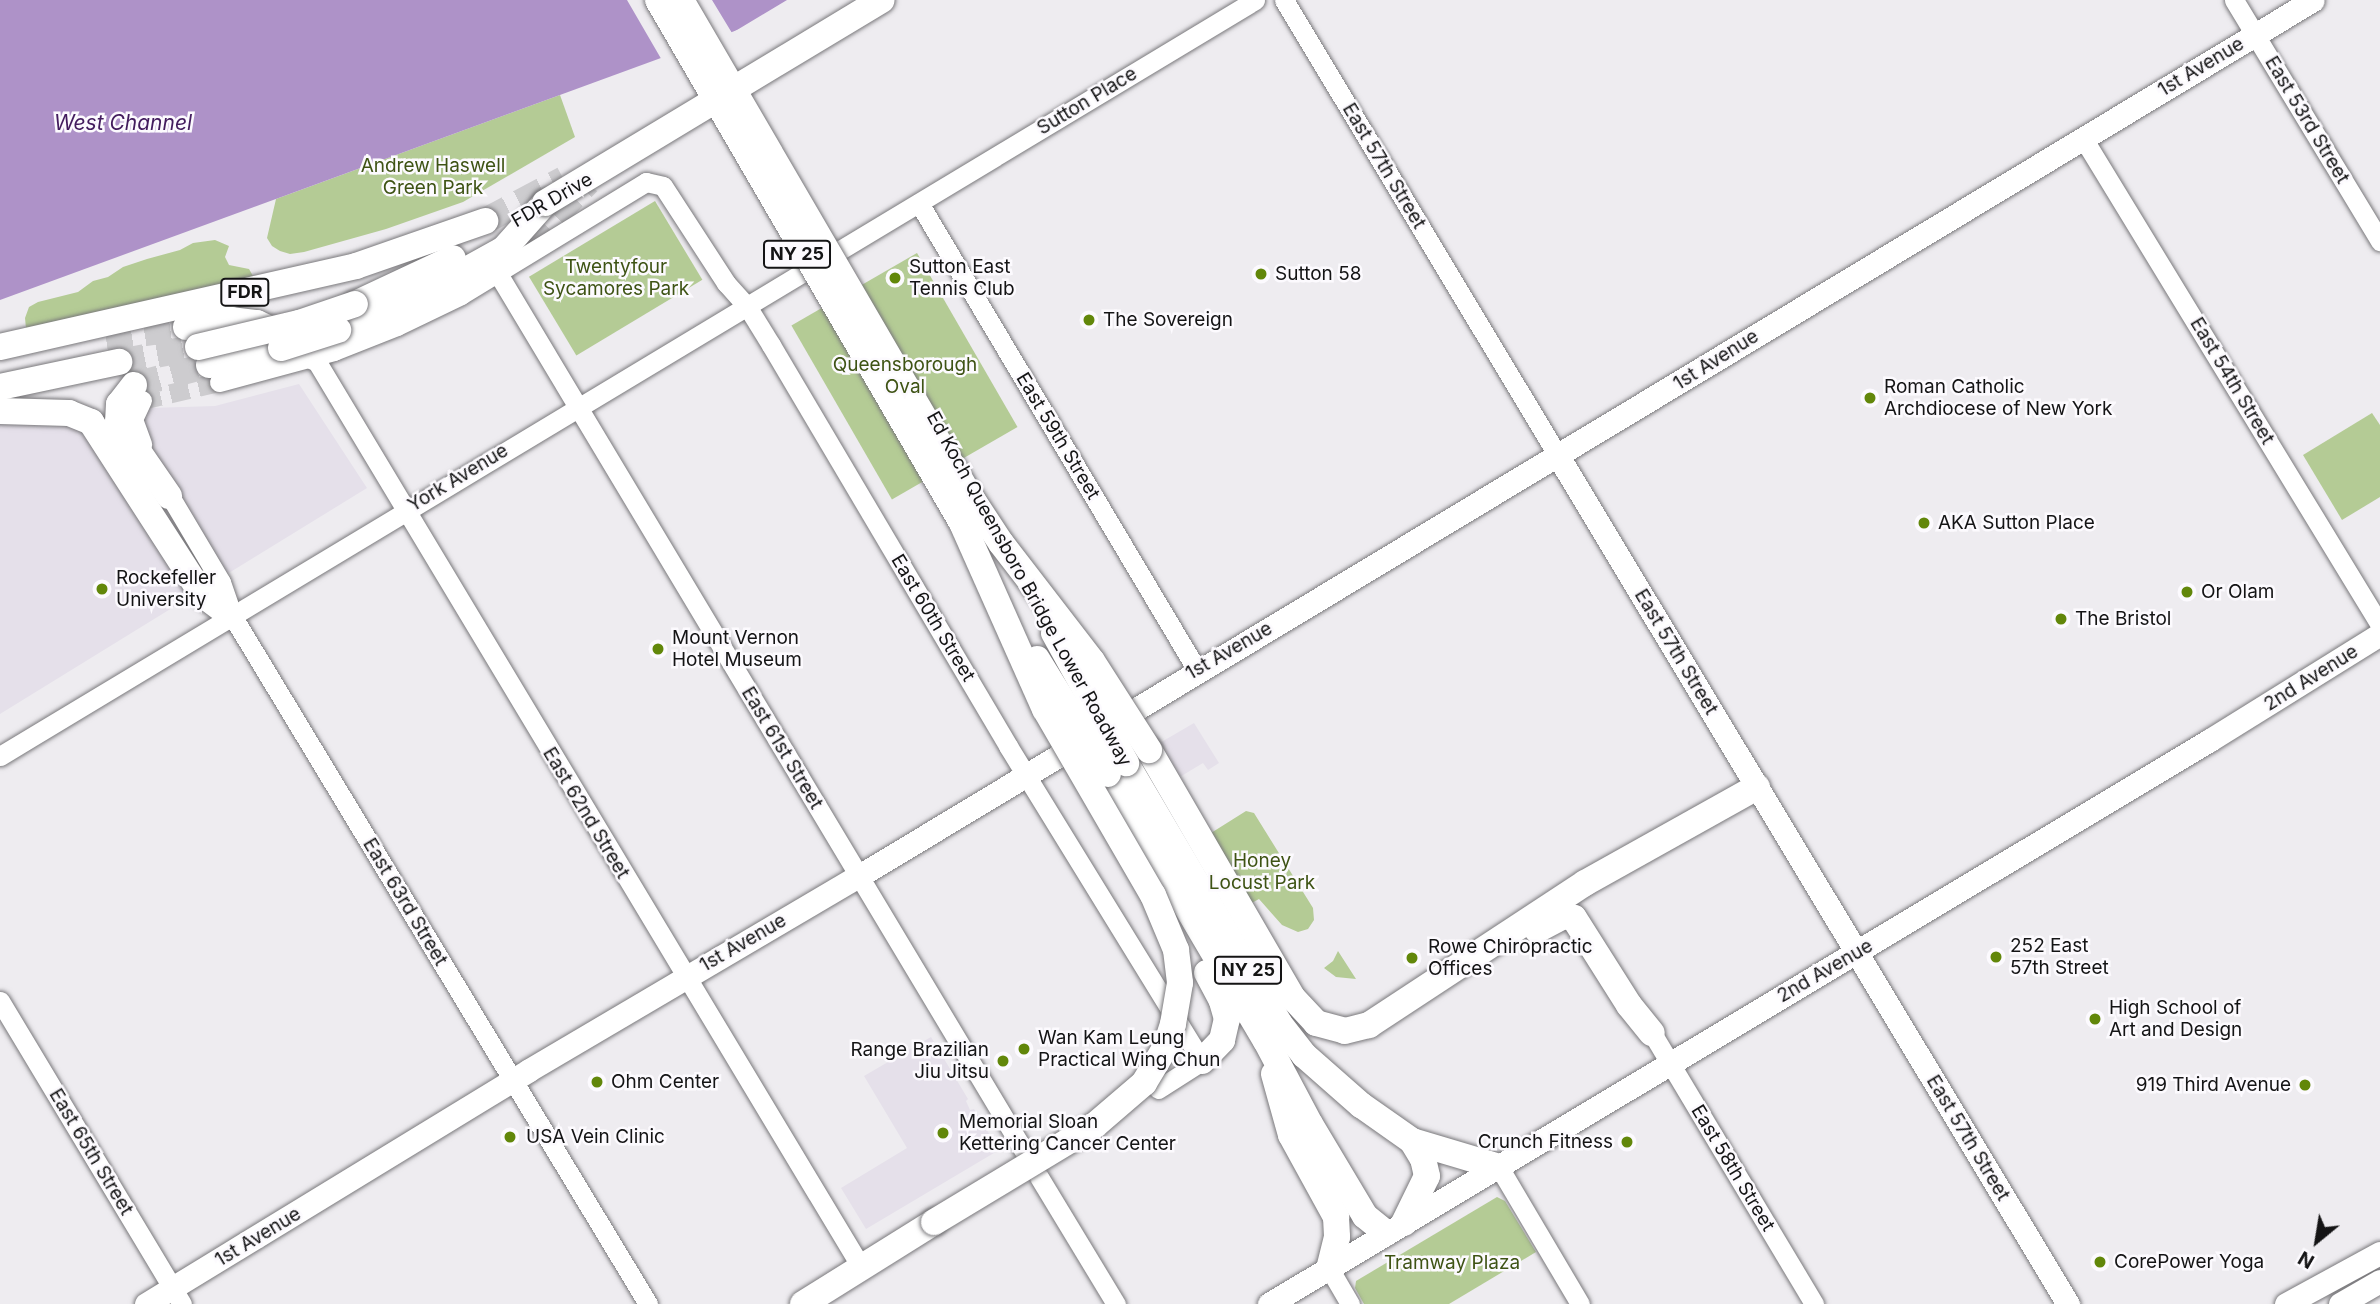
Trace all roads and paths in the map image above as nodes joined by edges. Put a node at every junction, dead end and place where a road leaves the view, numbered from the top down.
1 (648, 0) edge
2 (658, 0) edge
3 (681, 0) edge
4 (690, 0) edge
5 (881, 0) edge
6 (1255, 0) edge
7 (1284, 0) edge
8 (2234, 0) edge
9 (2313, 0) edge
10 (2255, 34) junction
11 (2083, 138) junction
12 (655, 182) joint
13 (919, 203) junction
14 (485, 221) tunnel mouth
15 (2380, 241) edge
16 (528, 244) tunnel mouth
17 (497, 272) junction
18 (438, 276) junction
19 (747, 306) junction
20 (106, 339) tunnel mouth
21 (0, 347) edge
22 (203, 355) junction
23 (314, 357) junction
24 (0, 358) edge
25 (119, 362) tunnel mouth
26 (0, 387) edge
27 (138, 393) tunnel mouth
28 (577, 406) junction
29 (0, 411) edge
30 (1558, 456) junction
31 (169, 496) joint
32 (407, 509) junction
33 (233, 617) junction
34 (2380, 625) edge
35 (2380, 634) edge
36 (1197, 670) junction
37 (0, 756) edge
38 (1110, 772) junction
39 (1026, 774) junction
40 (1756, 787) junction
41 (859, 876) junction
42 (1857, 952) junction
43 (1473, 956) junction
44 (684, 976) junction
45 (0, 1001) edge
46 (1652, 1033) joint
47 (1266, 1041) junction
48 (1202, 1061) junction
49 (1670, 1062) junction
50 (512, 1080) junction
51 (1158, 1089) dead end
52 (1412, 1141) junction
53 (1024, 1151) dead end
54 (1499, 1167) junction
55 (1039, 1177) dead end
56 (1395, 1228) junction
57 (2380, 1253) edge
58 (861, 1267) junction
59 (1329, 1268) junction
60 (2380, 1281) edge
61 (178, 1296) edge
62 (146, 1304) edge
63 (648, 1304) edge
64 (803, 1304) edge
65 (1116, 1304) edge
66 (1269, 1304) edge
67 (1350, 1304) edge
68 (1580, 1304) edge
69 (1814, 1304) edge
70 (2068, 1304) edge
71 (2286, 1304) edge
72 (2340, 1304) edge

1 - 38 highway, NY 25, bridge
2 - 58 highway, bridge
3 - 43 highway, bridge
4 - 38 highway, Ed Koch Queensboro Bridge Lower Roadway / NY 25, bridge
5 - 18 highway, FDR Drive, bridge
6 - 13 main road, Sutton Place
7 - 30 main road, East 57th Street
8 - 10 main road, East 53rd Street
9 - 10 main road, 1st Avenue
10 - 11 main road, 1st Avenue
10 - 15 main road, East 53rd Street
11 - 30 main road, 1st Avenue
11 - 34 main road, East 54th Street
12 - 17 main road, FDR Drive
12 - 19 main road, East 60th Street
13 - 19 main road, York Avenue
13 - 36 main road, East 59th Street
14 - 21 highway, FDR Drive / FDR
16 - 17 highway
17 - 23 main road, FDR Drive
17 - 28 main road, East 61st Street
18 - 22 highway, FDR, bridge
18 - 22 highway, bridge
19 - 28 main road, York Avenue
19 - 39 main road, East 60th Street
20 - 24 highway
22 - 23 main road, FDR Drive
22 - 23 highway
23 - 32 main road, East 62nd Street
25 - 26 highway
27 - 31 highway
28 - 32 main road, York Avenue
28 - 41 main road, East 61st Street
29 - 33 highway
30 - 36 main road, 1st Avenue
30 - 40 main road, East 57th Street
31 - 33 main road, East 63rd Street
32 - 33 main road, York Avenue
32 - 44 main road, East 62nd Street
33 - 37 main road, York Avenue
33 - 50 main road, East 63rd Street
35 - 42 main road, 2nd Avenue
36 - 39 main road, 1st Avenue
38 - 47 highway, NY 25
38 - 48 highway
38 - 52 highway, Ed Koch Queensboro Bridge Lower Roadway / NY 25
39 - 41 main road, 1st Avenue
39 - 48 main road, East 60th Street
40 - 42 main road, East 57th Street
40 - 43 highway
41 - 44 main road, 1st Avenue
41 - 53 main road, East 61st Street
42 - 49 main road, 2nd Avenue
42 - 70 main road, East 57th Street
43 - 46 highway
44 - 50 main road, 1st Avenue
44 - 58 main road, East 62nd Street
45 - 61 main road, East 65th Street
46 - 49 main road, East 58th Street
47 - 56 highway
47 - 59 highway, NY 25
48 - 51 main road
49 - 54 main road, 2nd Avenue
49 - 69 main road, East 58th Street
50 - 61 main road, 1st Avenue
50 - 63 main road, East 63rd Street
52 - 54 highway, NY 25
52 - 56 highway, NY 25
54 - 56 main road, 2nd Avenue
54 - 68 main road
55 - 65 main road
56 - 59 main road, 2nd Avenue
57 - 71 main road
58 - 64 highway
59 - 66 main road, 2nd Avenue
59 - 67 main road
60 - 72 main road
61 - 62 main road, 1st Avenue

